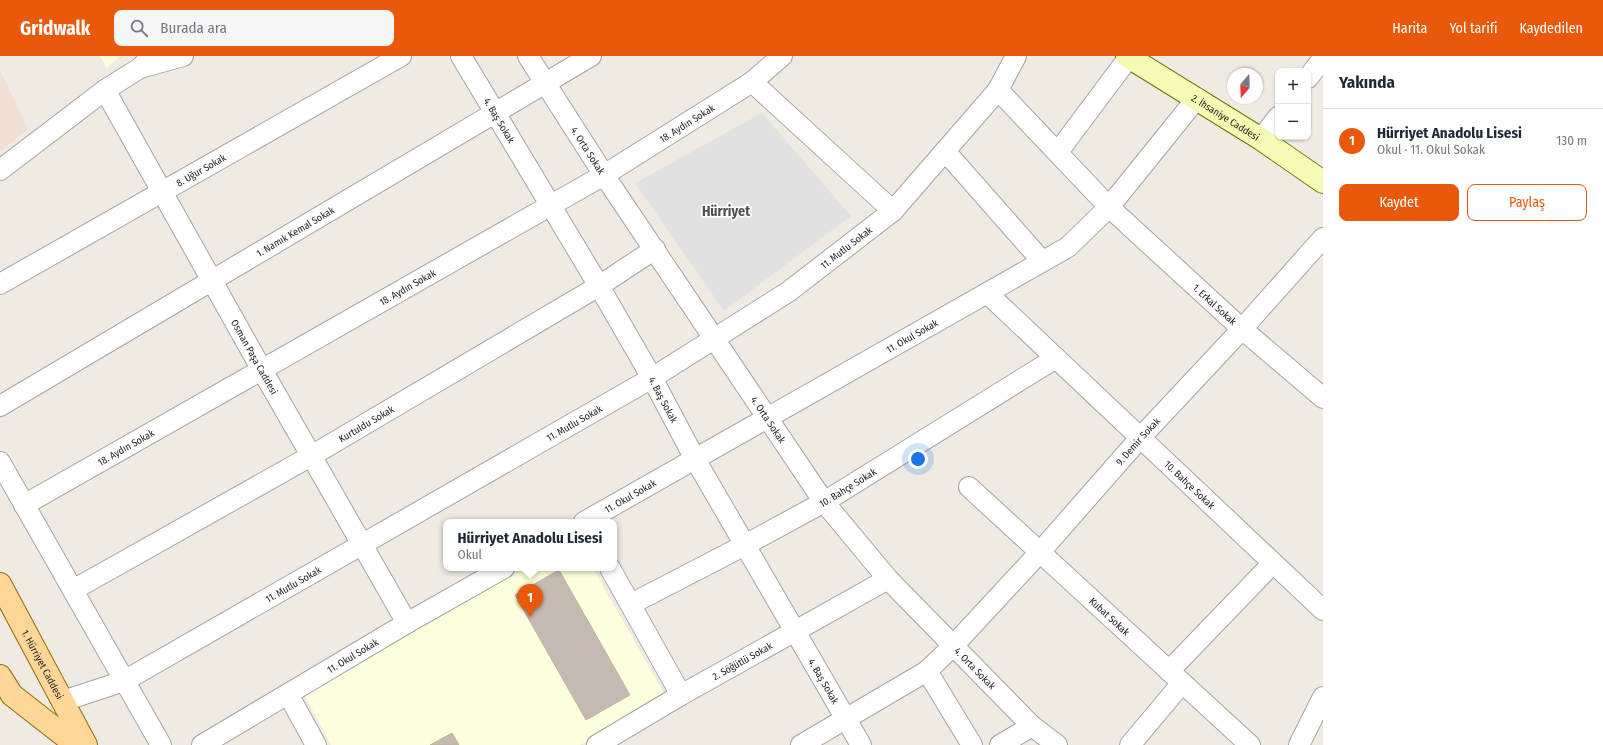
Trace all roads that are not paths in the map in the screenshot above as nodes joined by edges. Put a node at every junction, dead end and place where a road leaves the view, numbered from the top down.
1 (183, 56) edge
2 (401, 56) edge
3 (461, 56) edge
4 (528, 56) edge
5 (591, 56) edge
6 (782, 56) edge
7 (1016, 56) edge
8 (1128, 56) edge
9 (1323, 58) edge
10 (146, 62) edge
11 (1311, 74) edge
12 (752, 82) junction
13 (545, 83) junction
14 (105, 90) junction
15 (998, 90) junction
16 (1197, 98) junction
17 (494, 112) junction
18 (1275, 121) edge
19 (1261, 139) junction
20 (945, 151) junction
21 (1058, 152) junction
22 (0, 170) edge
23 (604, 175) junction
24 (1323, 182) edge
25 (161, 192) junction
26 (551, 205) junction
27 (1109, 207) junction
28 (893, 211) junction
29 (1323, 238) edge
30 (655, 249) junction
31 (1042, 261) junction
32 (211, 280) junction
33 (0, 284) edge
34 (599, 286) junction
35 (987, 293) junction
36 (1242, 329) junction
37 (715, 338) junction
38 (1056, 358) junction
39 (262, 370) junction
40 (652, 378) junction
41 (1323, 398) edge
42 (0, 406) edge
43 (768, 418) junction
44 (1140, 438) junction
45 (311, 456) junction
46 (696, 460) junction
47 (0, 462) edge
48 (969, 487) dead end
49 (824, 502) junction
50 (24, 505) junction
51 (589, 519) edge
52 (361, 544) junction
53 (745, 546) junction
54 (1040, 552) junction
55 (1273, 563) junction
56 (499, 571) edge
57 (612, 571) edge
58 (888, 579) junction
59 (0, 584) edge
60 (73, 590) junction
61 (631, 604) junction
62 (1323, 610) edge
63 (407, 623) junction
64 (795, 632) junction
65 (953, 646) junction
66 (926, 671) junction
67 (0, 676) edge
68 (1176, 677) junction
69 (124, 681) junction
70 (288, 694) junction
71 (681, 695) junction
72 (1323, 697) edge
73 (6, 698) edge
74 (63, 701) junction
75 (846, 719) junction
76 (1032, 726) junction
77 (76, 745) edge
78 (86, 745) edge
79 (161, 745) edge
80 (202, 745) edge
81 (316, 745) edge
82 (597, 745) edge
83 (801, 745) edge
84 (861, 745) edge
85 (972, 745) edge
86 (1000, 745) edge
87 (1057, 745) edge
88 (1130, 745) edge
89 (1250, 745) edge
90 (1299, 745) edge

1 - 10 street
2 - 25 street, 8. Uğur Sokak
3 - 17 street, 4. Baş Sokak
4 - 13 street, 4. Orta Sokak
5 - 13 street, 1. Namık Kemal Sokak
6 - 12 street, 18. Aydın Sokak
7 - 15 street, 11. Mutlu Sokak
8 - 16 street, 2. İhsaniye Caddesi
8 - 21 street
9 - 11 street
10 - 14 street
12 - 23 street, 18. Aydın Sokak
12 - 28 street
13 - 17 street, 1. Namık Kemal Sokak
13 - 23 street, 4. Orta Sokak
14 - 22 street
14 - 25 street, Osman Paşa Caddesi
15 - 20 street, 11. Mutlu Sokak
15 - 21 street, 1. Erkal Sokak
16 - 19 street, 2. İhsaniye Caddesi
16 - 27 street, 11. Okul Sokak
17 - 26 street, 4. Baş Sokak
17 - 32 street, 1. Namık Kemal Sokak
18 - 19 street
19 - 24 street, 2. İhsaniye Caddesi
20 - 28 street, 11. Mutlu Sokak
20 - 31 street
21 - 27 street, 1. Erkal Sokak
23 - 26 street, 18. Aydın Sokak
23 - 30 street, 4. Orta Sokak
25 - 32 street, Osman Paşa Caddesi
25 - 33 street, 8. Uğur Sokak
26 - 34 street, 4. Baş Sokak
26 - 39 street, 18. Aydın Sokak
27 - 31 street, 11. Okul Sokak
27 - 36 street, 1. Erkal Sokak
28 - 37 street, 11. Mutlu Sokak
29 - 36 street, 9. Demir Sokak
30 - 34 street, Kurtuldu Sokak
30 - 37 street, 4. Orta Sokak
31 - 35 street, 11. Okul Sokak
32 - 39 street, Osman Paşa Caddesi
32 - 42 street, 1. Namık Kemal Sokak
34 - 40 street, 4. Baş Sokak
34 - 45 street, Kurtuldu Sokak
35 - 38 street, 10. Bahçe Sokak
35 - 43 street, 11. Okul Sokak
36 - 41 street, 1. Erkal Sokak
36 - 44 street, 9. Demir Sokak
37 - 40 street, 11. Mutlu Sokak
37 - 43 street, 4. Orta Sokak
38 - 44 street, 10. Bahçe Sokak
38 - 49 street, 10. Bahçe Sokak
39 - 45 street, Osman Paşa Caddesi
39 - 50 street, 18. Aydın Sokak
40 - 46 street, 4. Baş Sokak
40 - 52 street, 11. Mutlu Sokak
43 - 46 street, 11. Okul Sokak
43 - 49 street, 4. Orta Sokak
44 - 54 street, 9. Demir Sokak
44 - 55 street, 10. Bahçe Sokak
45 - 52 street, Osman Paşa Caddesi
45 - 60 street, Kurtuldu Sokak
46 - 51 street, 11. Okul Sokak
46 - 53 street, 4. Baş Sokak
47 - 50 street
48 - 54 street, Kubat Sokak
49 - 53 street, 10. Bahçe Sokak
49 - 58 street, 4. Orta Sokak
50 - 60 street
52 - 63 street, Osman Paşa Caddesi
52 - 69 street, 11. Mutlu Sokak
53 - 61 street, 10. Bahçe Sokak
53 - 64 street, 4. Baş Sokak
54 - 65 street, 9. Demir Sokak
54 - 68 street, Kubat Sokak
55 - 62 street, 10. Bahçe Sokak
55 - 68 street
56 - 63 street, 11. Okul Sokak
57 - 61 street
58 - 64 street, 2. Söğütlü Sokak
58 - 65 street, 4. Orta Sokak
59 - 74 main road, 1. Hürriyet Caddesi
60 - 69 street
61 - 71 street
63 - 70 street, 11. Okul Sokak
64 - 71 street, 2. Söğütlü Sokak
64 - 75 street, 4. Baş Sokak
65 - 66 street, 9. Demir Sokak
65 - 76 street, 4. Orta Sokak
66 - 75 street, 9. Demir Sokak
66 - 85 street
67 - 73 main road
68 - 88 street
68 - 89 street, Kubat Sokak
69 - 74 street, 11. Mutlu Sokak
69 - 79 street
70 - 80 street, 11. Okul Sokak
70 - 81 street
71 - 82 street, 2. Söğütlü Sokak
72 - 90 street
73 - 77 main road
74 - 78 main road, 1. Hürriyet Caddesi
75 - 83 street, 9. Demir Sokak
75 - 84 street, 4. Baş Sokak
76 - 86 street
76 - 87 street, 4. Orta Sokak

